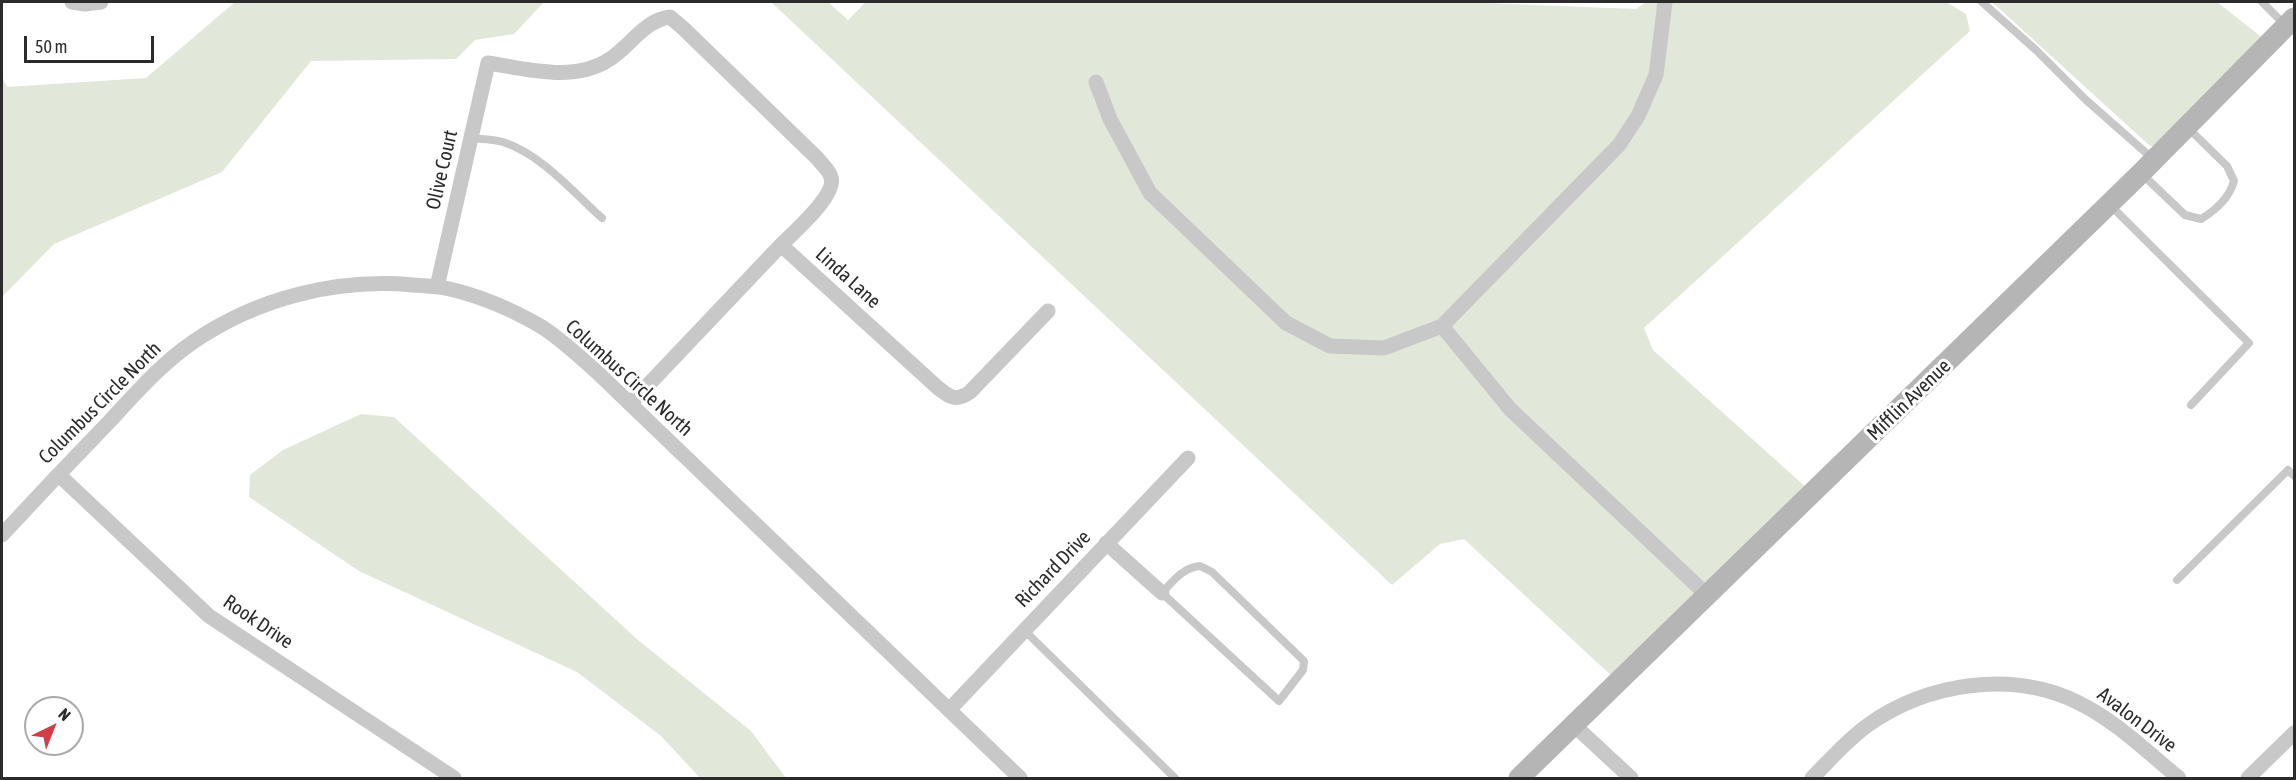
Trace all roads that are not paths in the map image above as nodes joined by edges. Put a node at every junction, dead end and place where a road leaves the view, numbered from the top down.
1 (72, 2) edge
2 (101, 2) edge
3 (1665, 2) edge
4 (1982, 2) edge
5 (2262, 2) edge
6 (2290, 22) edge
7 (1096, 82) dead end
8 (2187, 127) junction
9 (471, 138) junction
10 (2148, 166) junction
11 (2109, 204) junction
12 (602, 218) dead end
13 (781, 245) junction
14 (437, 287) junction
15 (1048, 311) dead end
16 (1442, 326) junction
17 (630, 404) junction
18 (2192, 405) dead end
19 (1188, 458) dead end
20 (59, 475) junction
21 (2295, 476) edge
22 (2, 535) edge
23 (1106, 543) junction
24 (2177, 580) dead end
25 (1162, 593) junction
26 (1708, 596) junction
27 (1024, 630) junction
28 (949, 710) junction
29 (1575, 726) junction
30 (2295, 733) edge
31 (454, 778) edge
32 (1020, 778) edge
33 (1175, 778) edge
34 (1519, 778) edge
35 (1631, 778) edge
36 (1812, 778) edge
37 (2179, 778) edge
38 (2248, 778) edge

1 - 2 street
3 - 16 street
4 - 10 lane
5 - 6 lane
6 - 8 street, Mifflin Avenue
7 - 16 street
8 - 10 street, Mifflin Avenue
8 - 10 lane
9 - 12 lane
9 - 13 street, Olive Court
9 - 14 street, Olive Court
10 - 11 street, Mifflin Avenue
11 - 18 lane
11 - 26 street, Mifflin Avenue
13 - 15 street, Linda Lane
13 - 17 street
14 - 17 street, Columbus Circle North
14 - 20 street, Columbus Circle North
16 - 26 street
17 - 28 street, Columbus Circle North
19 - 23 street, Richard Drive
20 - 22 street, Columbus Circle North
20 - 31 street, Rook Drive
21 - 24 lane
23 - 25 street
23 - 27 street, Richard Drive
25 - 25 lane
26 - 29 street, Mifflin Avenue
27 - 28 street, Richard Drive
27 - 33 lane
28 - 32 street, Columbus Circle North
29 - 34 street, Mifflin Avenue
29 - 35 street
30 - 38 street
36 - 37 street, Avalon Drive

